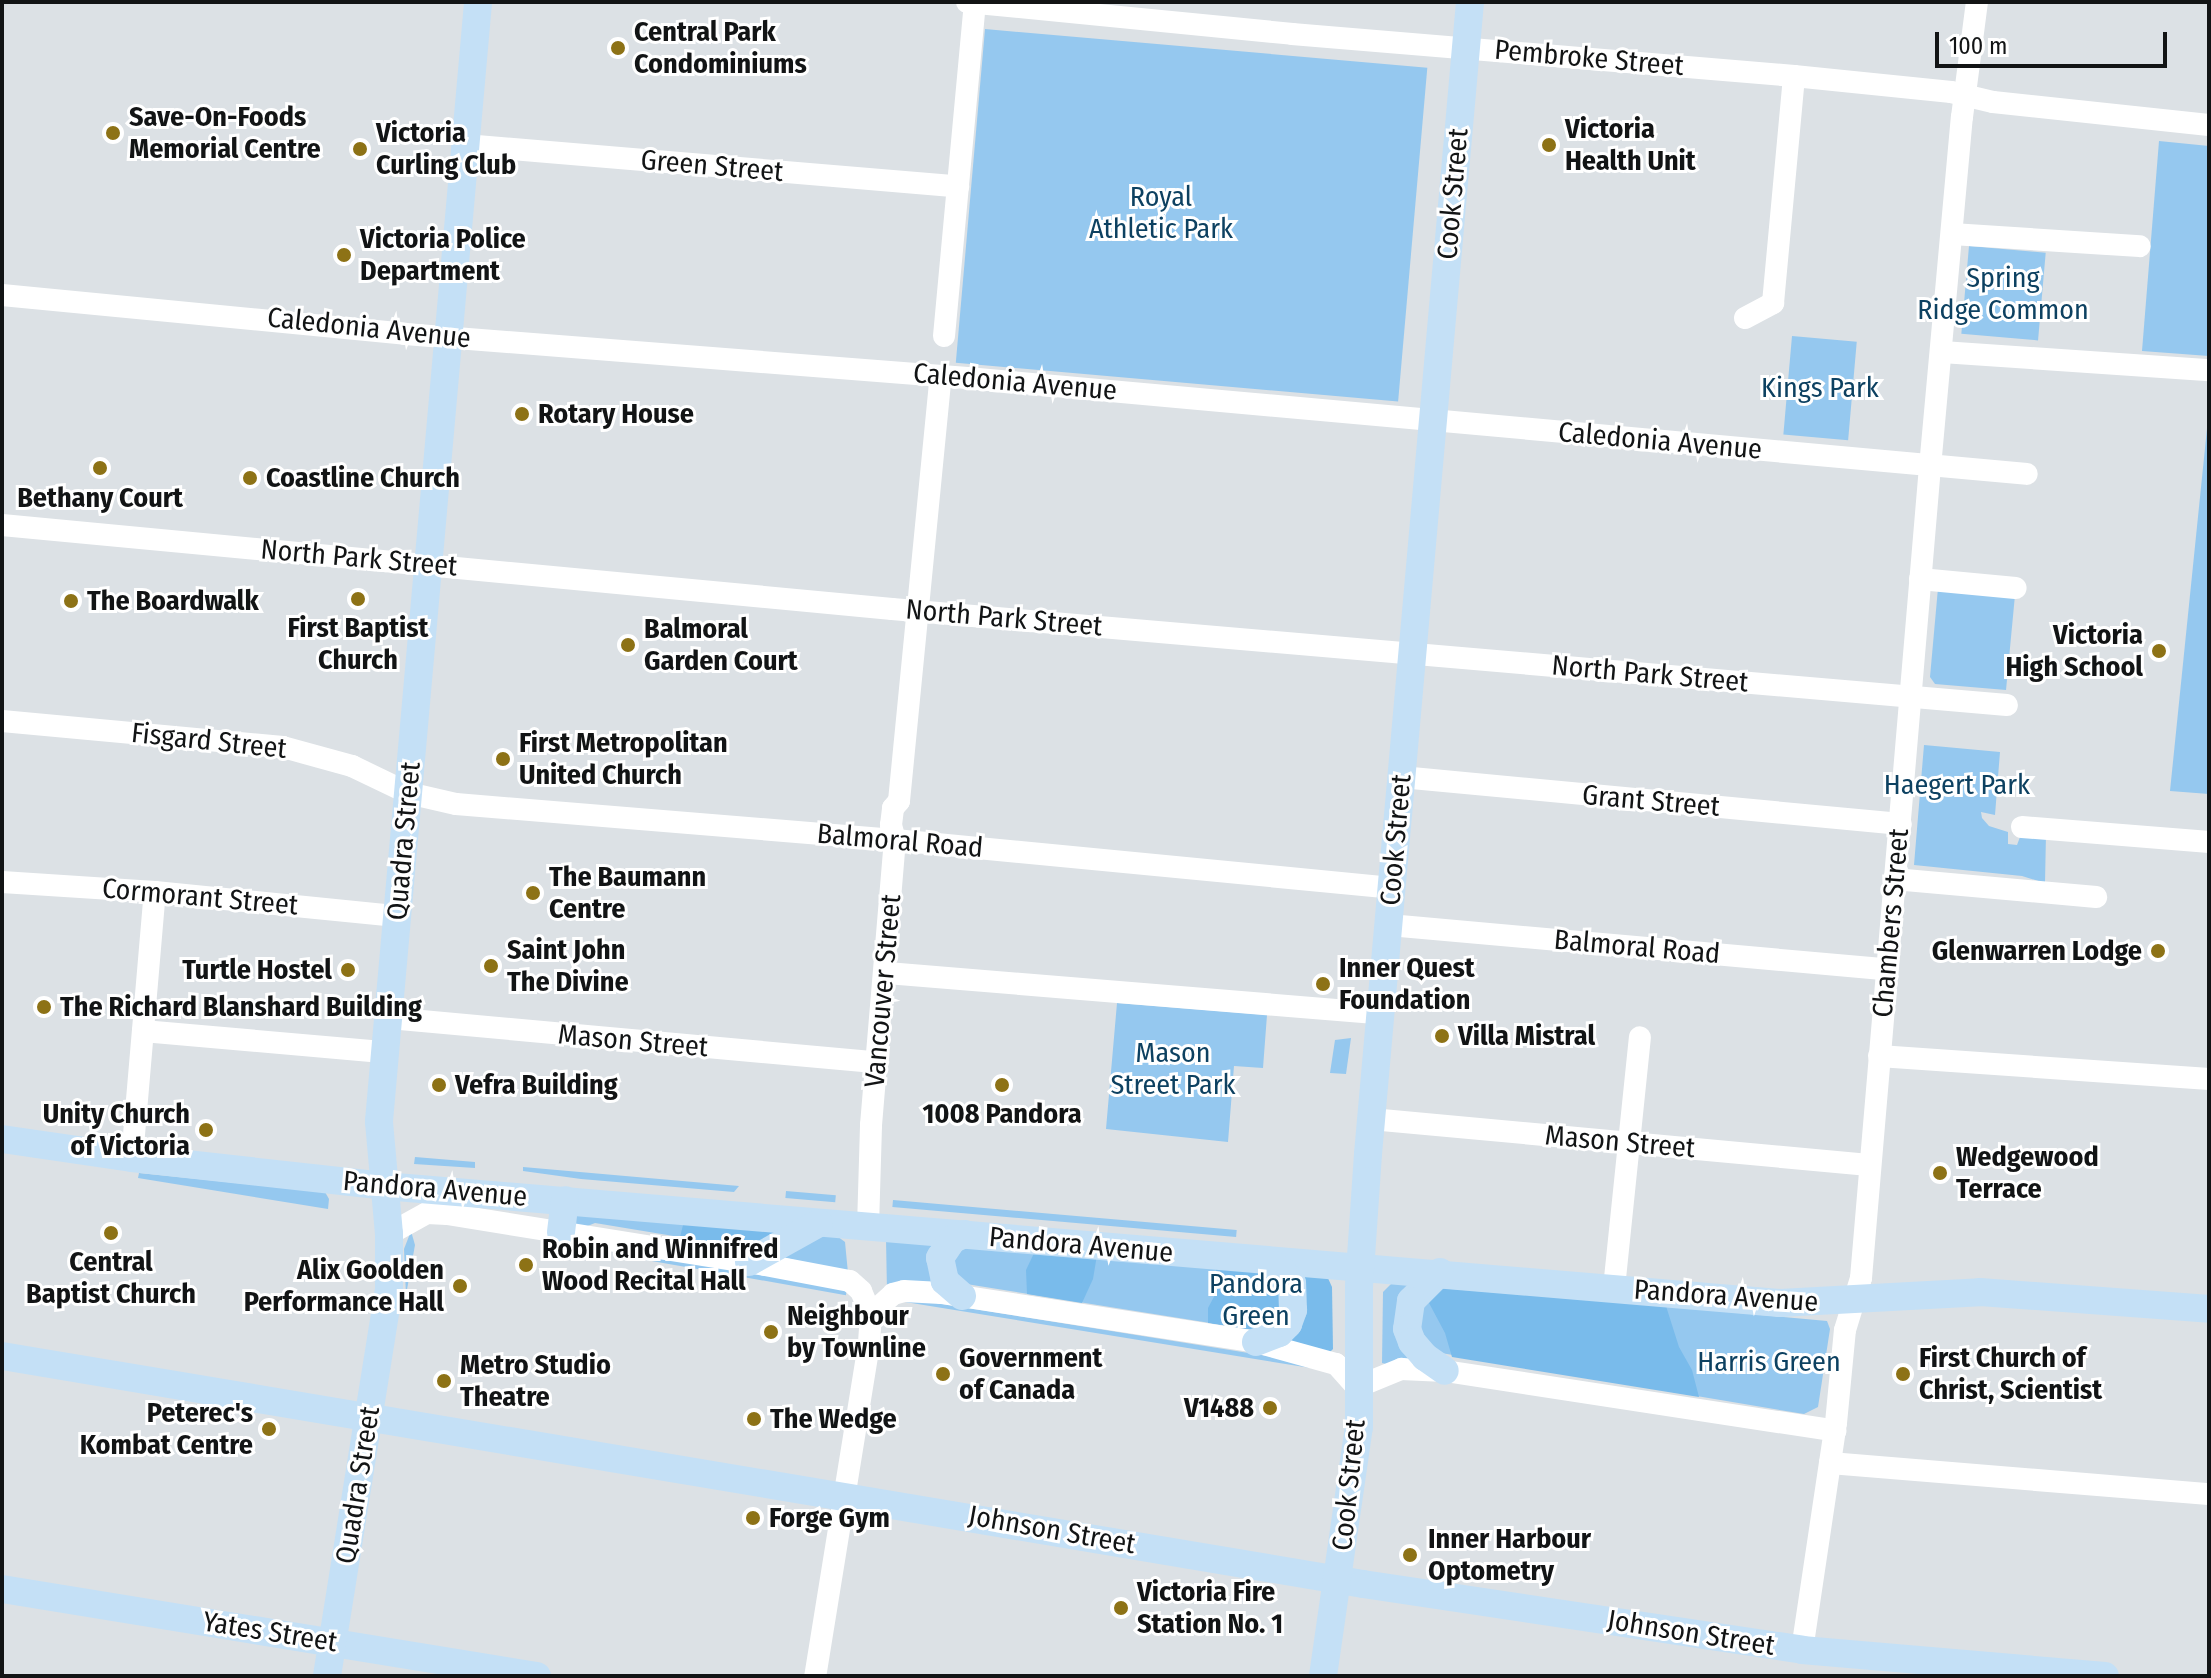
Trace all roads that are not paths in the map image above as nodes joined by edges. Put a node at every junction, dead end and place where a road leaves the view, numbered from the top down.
1 (478, 2) edge
2 (1470, 2) edge
3 (1977, 2) edge
4 (972, 3) edge
5 (1466, 48) junction
6 (1794, 76) junction
7 (1967, 96) junction
8 (2209, 125) edge
9 (465, 145) junction
10 (958, 186) junction
11 (1952, 234) junction
12 (2140, 246) dead end
13 (2, 295) edge
14 (1745, 318) dead end
15 (944, 336) dead end
16 (448, 337) junction
17 (1942, 352) junction
18 (2209, 370) edge
19 (941, 376) junction
20 (1433, 420) junction
21 (1930, 467) junction
22 (2027, 474) dead end
23 (2, 525) edge
24 (427, 565) junction
25 (1920, 579) junction
26 (2016, 588) dead end
27 (917, 610) junction
28 (1412, 655) junction
29 (1911, 696) junction
30 (2007, 705) dead end
31 (2, 721) edge
32 (1401, 777) junction
33 (408, 793) junction
34 (1901, 824) junction
35 (2022, 827) dead end
36 (895, 840) junction
37 (2209, 842) edge
38 (1894, 879) junction
39 (2, 882) edge
40 (1392, 888) junction
41 (155, 892) junction
42 (2096, 897) dead end
43 (397, 916) junction
44 (1389, 925) junction
45 (1885, 969) junction
46 (887, 973) junction
47 (1381, 1014) junction
48 (389, 1018) junction
49 (143, 1031) junction
50 (1640, 1037) dead end
51 (385, 1052) junction
52 (1879, 1056) junction
53 (877, 1062) junction
54 (2209, 1079) edge
55 (1371, 1119) junction
56 (2, 1139) edge
57 (1630, 1144) junction
58 (132, 1158) junction
59 (1869, 1165) junction
60 (384, 1186) junction
61 (565, 1200) junction
62 (819, 1223) junction
63 (868, 1227) junction
64 (561, 1232) junction
65 (389, 1234) junction
66 (965, 1234) junction
67 (749, 1262) junction
68 (1269, 1262) junction
69 (1360, 1268) junction
70 (1440, 1272) junction
71 (1614, 1288) junction
72 (962, 1296) junction
73 (1853, 1301) junction
74 (2209, 1309) edge
75 (871, 1314) junction
76 (1256, 1342) junction
77 (2, 1356) edge
78 (1445, 1371) junction
79 (1357, 1387) junction
80 (369, 1418) junction
81 (1835, 1431) junction
82 (1830, 1463) junction
83 (2209, 1494) edge
84 (847, 1496) junction
85 (1338, 1580) junction
86 (2, 1589) edge
87 (332, 1642) junction
88 (1802, 1650) junction
89 (327, 1676) edge
90 (537, 1676) edge
91 (815, 1676) edge
92 (1323, 1676) edge
93 (2105, 1676) edge

1 - 9 main road, Quadra Street
2 - 5 main road, Cook Street
3 - 7 street, Chambers Street
4 - 5 street, Pembroke Street
4 - 10 street
5 - 6 street, Pembroke Street
5 - 20 main road, Cook Street
6 - 7 street, Pembroke Street
6 - 14 street
7 - 8 street, Pembroke Street
7 - 11 street, Chambers Street
9 - 10 street, Green Street
9 - 16 main road, Quadra Street
10 - 15 street
11 - 12 street
11 - 17 street, Chambers Street
13 - 16 street, Caledonia Avenue
16 - 19 street, Caledonia Avenue
16 - 24 main road, Quadra Street
17 - 18 street
17 - 21 street, Chambers Street
19 - 20 street, Caledonia Avenue
19 - 27 street, Vancouver Street
20 - 21 street, Caledonia Avenue
20 - 28 main road, Cook Street
21 - 22 street, Caledonia Avenue
21 - 25 street, Chambers Street
23 - 24 street, North Park Street
24 - 27 street, North Park Street
24 - 33 main road, Quadra Street
25 - 26 street
25 - 29 street, Chambers Street
27 - 28 street, North Park Street
27 - 36 street, Vancouver Street
28 - 29 street, North Park Street
28 - 32 main road, Cook Street
29 - 30 street, North Park Street
29 - 34 street, Chambers Street
31 - 33 street, Fisgard Street
32 - 34 street, Grant Street
32 - 40 main road, Cook Street
33 - 36 street, Balmoral Road
33 - 43 main road, Quadra Street
34 - 38 street, Chambers Street
35 - 37 street
36 - 40 street, Balmoral Road
36 - 46 street, Vancouver Street
38 - 42 street
38 - 45 street, Chambers Street
39 - 41 street, Cormorant Street
40 - 44 main road, Cook Street
41 - 43 street, Cormorant Street
41 - 49 street
43 - 48 main road, Quadra Street
44 - 45 street, Balmoral Road
44 - 47 main road, Cook Street
45 - 52 street, Chambers Street
46 - 47 street
46 - 53 street, Vancouver Street
47 - 55 main road, Cook Street
48 - 51 main road, Quadra Street
48 - 53 street, Mason Street
49 - 51 street
49 - 58 street
50 - 57 street
51 - 60 main road, Quadra Street
52 - 54 street
52 - 59 street, Chambers Street
53 - 63 street, Vancouver Street
55 - 57 street, Mason Street
55 - 69 main road, Cook Street
56 - 58 main road, Pandora Avenue
57 - 59 street, Mason Street
57 - 71 street
58 - 60 main road, Pandora Avenue
59 - 73 street, Chambers Street
60 - 61 main road, Pandora Avenue
60 - 65 main road, Quadra Street
61 - 62 main road, Pandora Avenue
61 - 64 main road
62 - 63 main road, Pandora Avenue
62 - 67 main road
63 - 66 main road, Pandora Avenue
64 - 65 street, Pandora Avenue
64 - 67 street, Pandora Avenue
65 - 80 main road, Quadra Street
66 - 68 main road, Pandora Avenue
66 - 72 main road
67 - 75 street, Pandora Avenue
68 - 69 main road, Pandora Avenue
68 - 76 main road
69 - 70 main road, Pandora Avenue
69 - 79 main road, Cook Street
70 - 71 main road, Pandora Avenue
70 - 78 main road
71 - 73 main road, Pandora Avenue
72 - 75 street
72 - 76 street
73 - 74 main road, Pandora Avenue
73 - 81 street, Chambers Street
75 - 84 street
76 - 79 street
77 - 80 main road, Johnson Street
78 - 79 street
78 - 81 street
79 - 85 main road, Cook Street
80 - 84 main road, Johnson Street
80 - 87 main road, Quadra Street
81 - 82 street, Chambers Street
82 - 83 street
82 - 88 street, Chambers Street
84 - 85 main road, Johnson Street
84 - 91 street
85 - 88 main road, Johnson Street
85 - 92 main road, Cook Street
86 - 87 main road, Yates Street
87 - 89 main road, Quadra Street
87 - 90 main road, Yates Street
88 - 93 main road, Johnson Street

